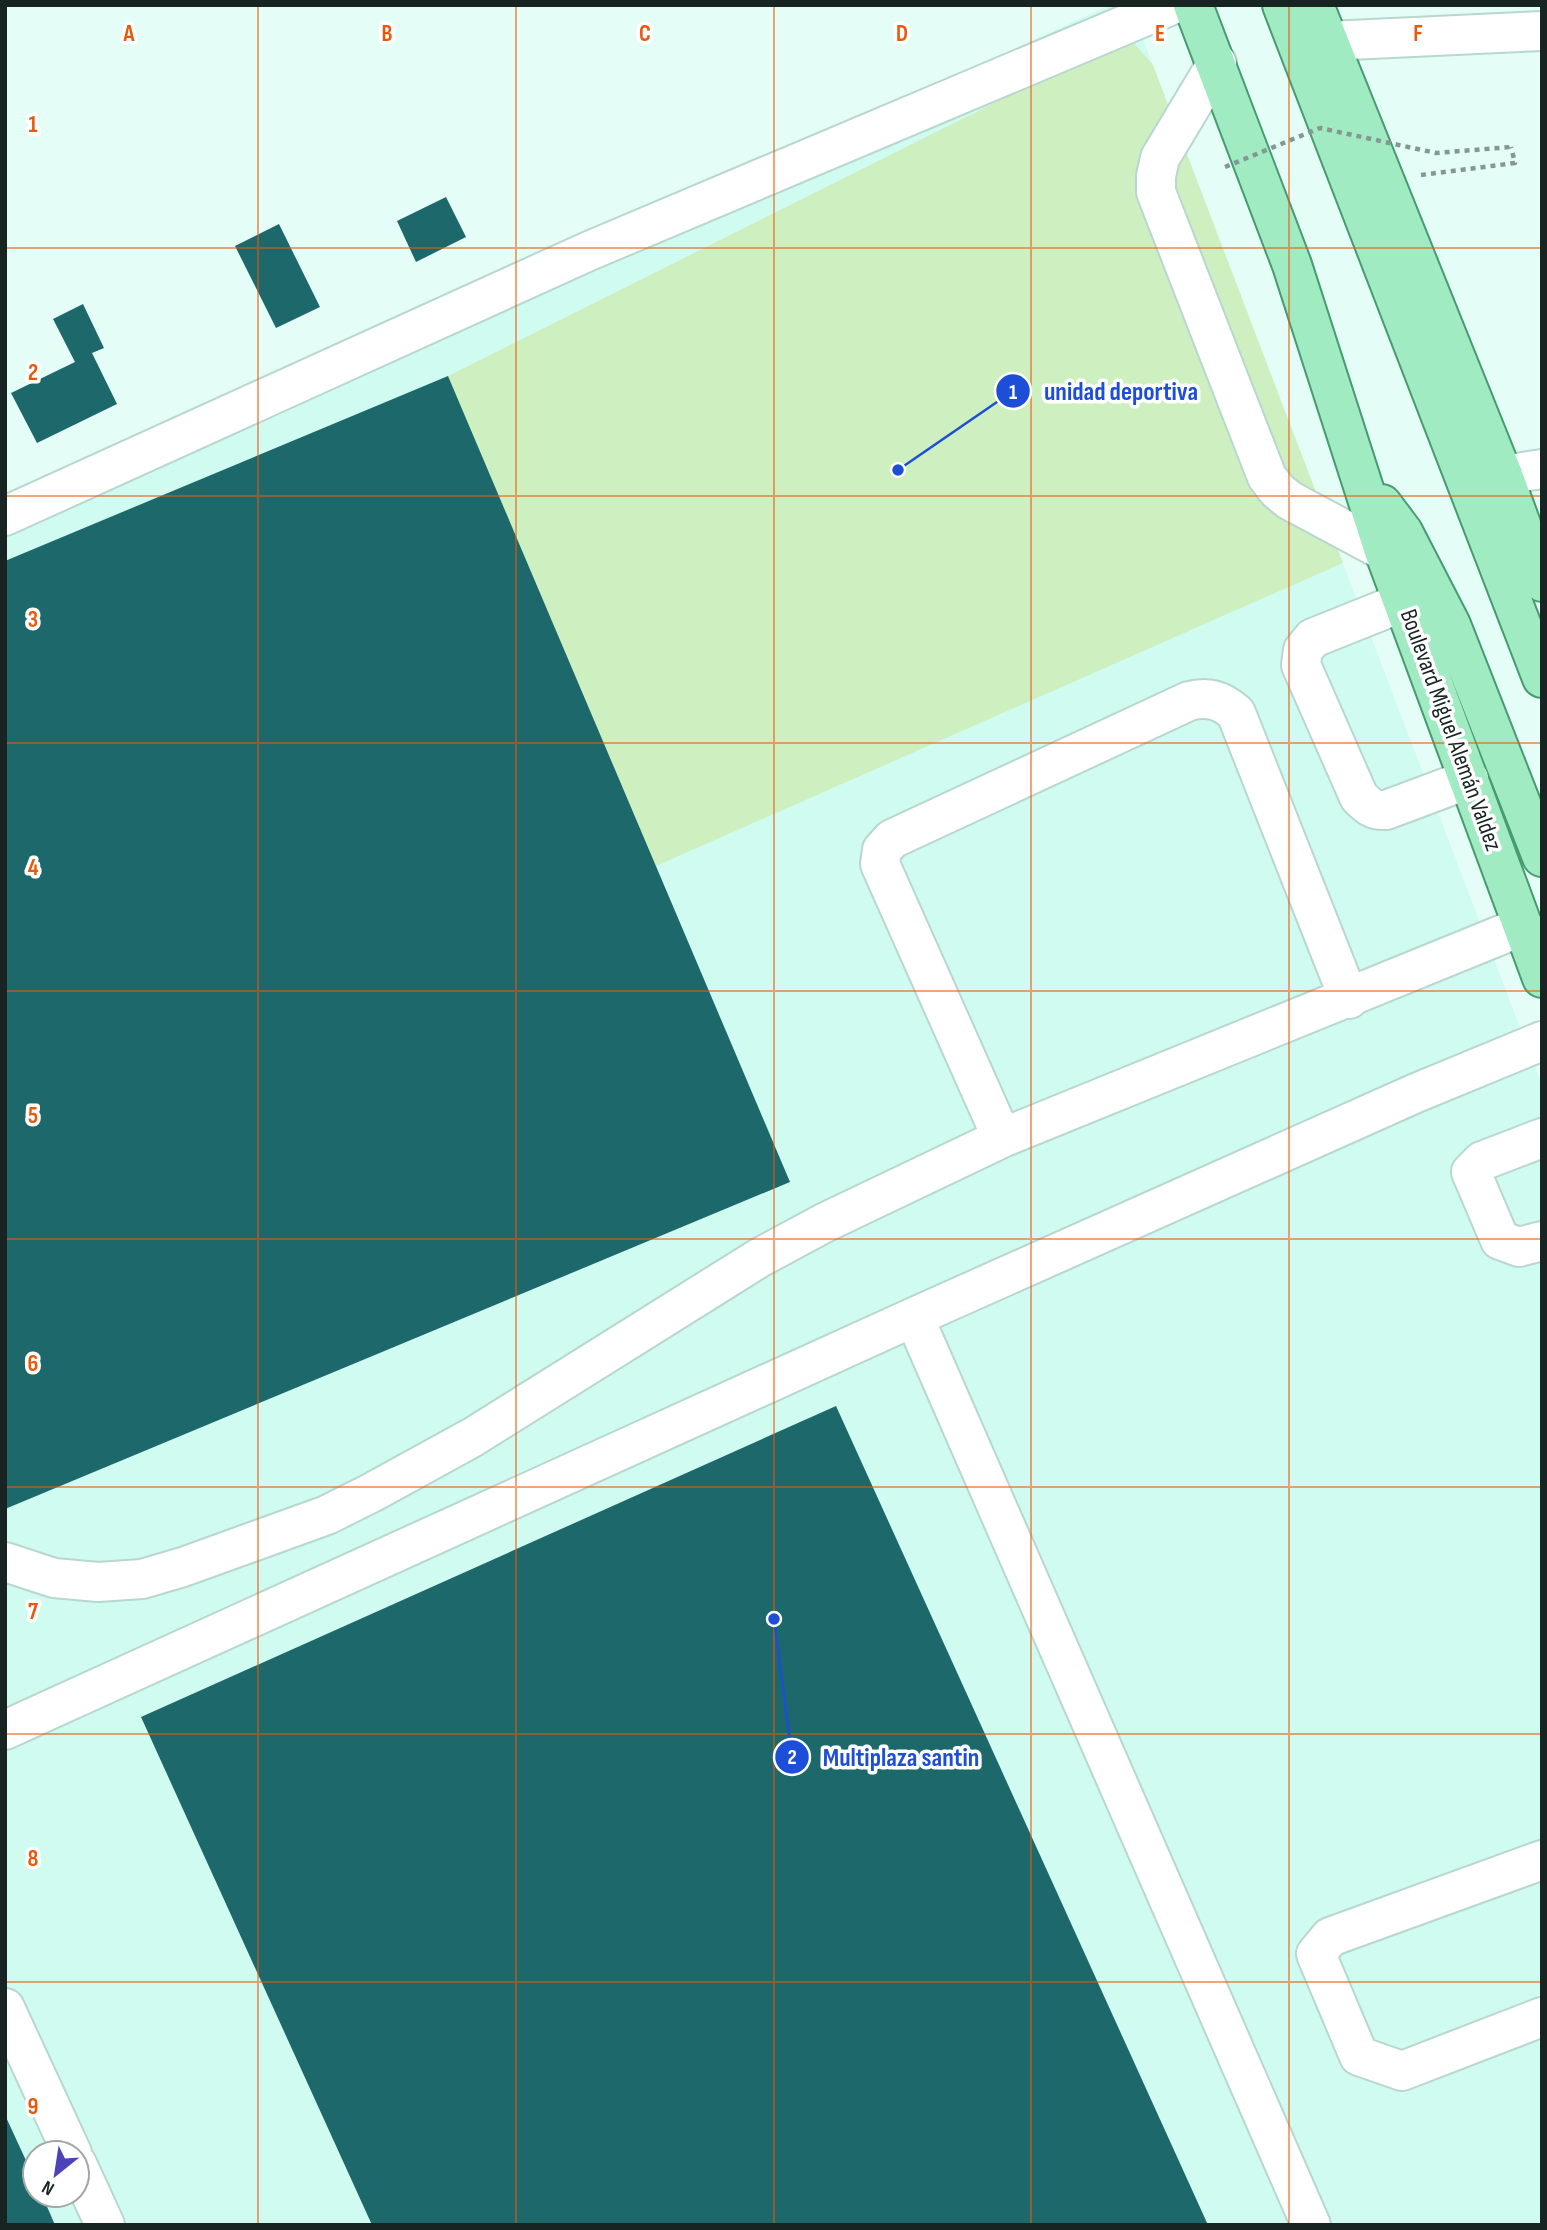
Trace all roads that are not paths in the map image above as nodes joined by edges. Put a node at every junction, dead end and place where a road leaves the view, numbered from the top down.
1 (1172, 5) edge
2 (1193, 5) edge
3 (1282, 5) edge
4 (1314, 5) edge
5 (1542, 31) edge
6 (1328, 41) junction
7 (1217, 63) junction
8 (1542, 469) edge
9 (1503, 475) junction
10 (1361, 482) junction
11 (5, 516) edge
12 (1384, 551) junction
13 (1542, 582) edge
14 (1403, 602) junction
15 (1542, 678) edge
16 (1469, 779) junction
17 (1542, 857) edge
18 (1523, 926) junction
19 (1542, 978) edge
20 (1349, 999) junction
21 (1542, 1041) edge
22 (1002, 1138) junction
23 (1542, 1138) edge
24 (1542, 1241) edge
25 (914, 1317) junction
26 (5, 1562) edge
27 (5, 1730) edge
28 (1541, 1864) edge
29 (5, 2008) edge
30 (1542, 2017) edge
31 (66, 2139) edge
32 (91, 2194) edge
33 (105, 2225) edge
34 (1311, 2225) edge

1 - 11 street
2 - 7 main road, Boulevard Miguel Alemán Valdez
3 - 15 main road
4 - 6 main road
5 - 6 street
6 - 9 main road
7 - 10 main road, Boulevard Miguel Alemán Valdez
7 - 12 street
8 - 9 street
9 - 13 main road
10 - 12 main road, Boulevard Miguel Alemán Valdez
10 - 17 main road
12 - 14 main road, Boulevard Miguel Alemán Valdez
14 - 16 main road, Boulevard Miguel Alemán Valdez
14 - 16 street
16 - 18 main road, Boulevard Miguel Alemán Valdez
18 - 19 main road, Boulevard Miguel Alemán Valdez
18 - 20 street
20 - 22 street
20 - 22 street
21 - 25 street
22 - 26 street
23 - 24 street
25 - 27 street
25 - 34 street
28 - 30 street
29 - 31 street
32 - 33 street

